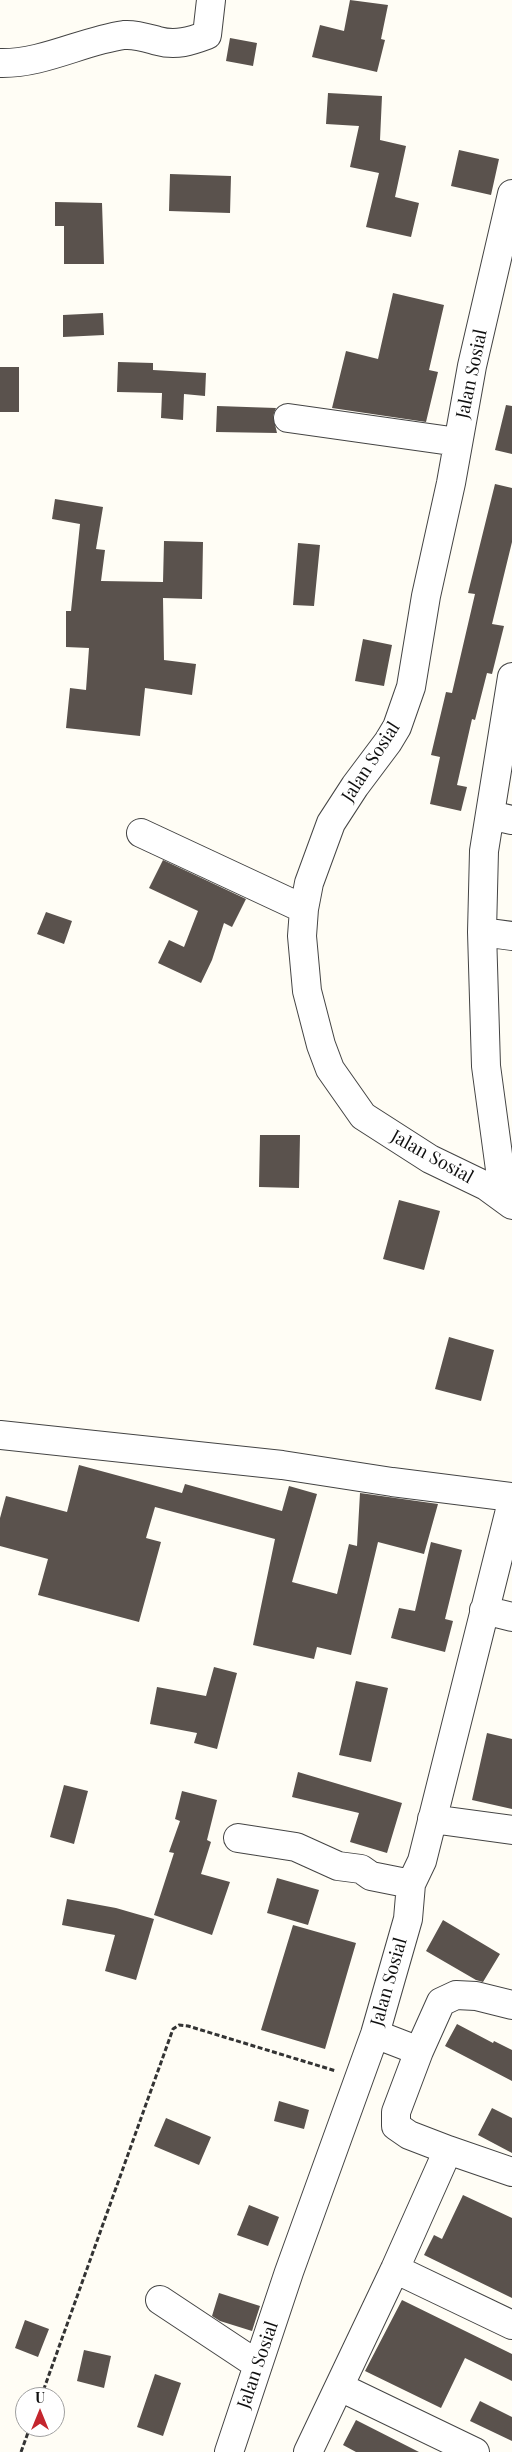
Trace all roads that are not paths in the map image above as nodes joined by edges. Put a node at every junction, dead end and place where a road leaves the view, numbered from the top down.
1 (211, 0) edge
2 (0, 63) edge
3 (512, 194) edge
4 (508, 232) edge
5 (288, 418) dead end
6 (458, 442) junction
7 (511, 681) edge
8 (501, 818) edge
9 (141, 833) dead end
10 (304, 909) junction
11 (482, 932) junction
12 (512, 936) edge
13 (508, 1202) edge
14 (0, 1436) edge
15 (511, 1507) edge
16 (484, 1610) junction
17 (512, 1617) edge
18 (432, 1819) junction
19 (512, 1830) edge
20 (238, 1838) dead end
21 (411, 1884) junction
22 (512, 2005) edge
23 (374, 2034) junction
24 (419, 2051) junction
25 (448, 2150) junction
26 (512, 2172) edge
27 (395, 2269) junction
28 (160, 2300) dead end
29 (512, 2325) edge
30 (258, 2365) junction
31 (340, 2387) junction
32 (228, 2452) edge
33 (308, 2452) edge
34 (475, 2452) edge

1 - 2 street
3 - 4 street, Jalan Sosial
4 - 6 street, Jalan Sosial
5 - 6 street
6 - 10 street, Jalan Sosial
7 - 8 street
8 - 11 street
9 - 10 street
10 - 13 street, Jalan Sosial
11 - 12 street
11 - 13 street
14 - 15 street
15 - 16 street, Jalan Sosial
16 - 17 street
16 - 18 street, Jalan Sosial
18 - 19 street
18 - 21 street, Jalan Sosial
20 - 21 street
21 - 23 street, Jalan Sosial
22 - 24 street
23 - 24 street
23 - 30 street, Jalan Sosial
24 - 25 street
25 - 26 street
25 - 27 street
27 - 29 street
27 - 31 street
28 - 30 street
30 - 32 street, Jalan Sosial
31 - 33 street
31 - 34 street

